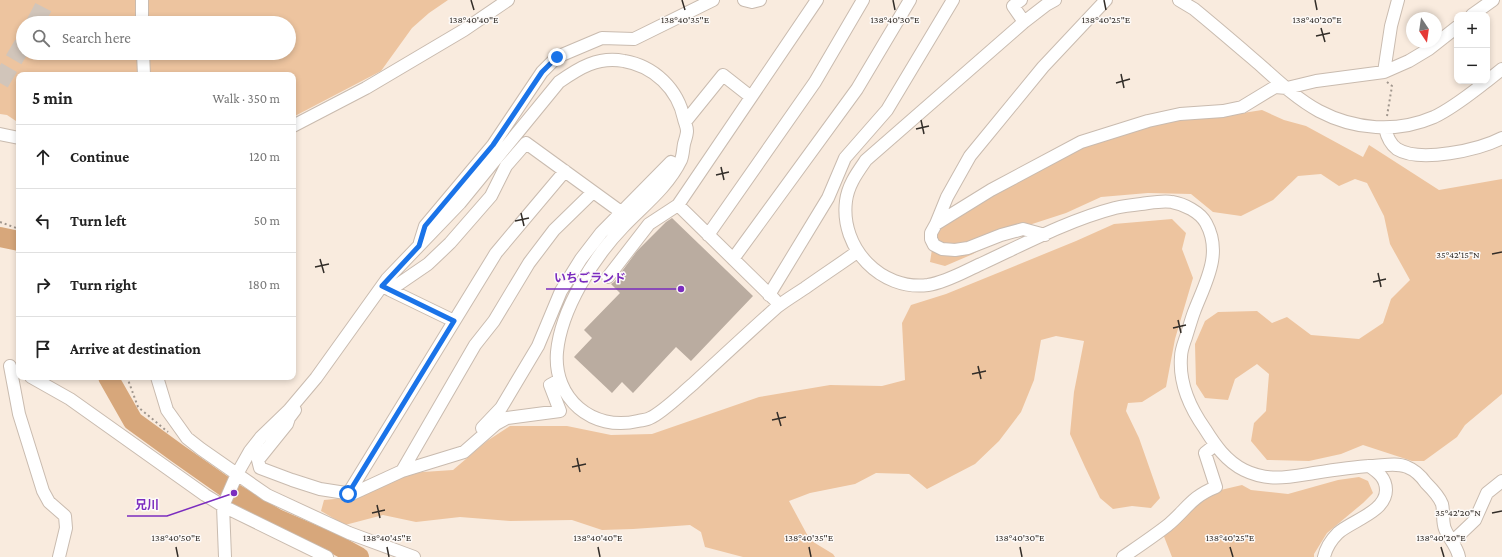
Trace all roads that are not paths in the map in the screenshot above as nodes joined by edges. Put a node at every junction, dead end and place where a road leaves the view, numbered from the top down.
1 (142, 0) edge
2 (508, 0) edge
3 (713, 0) edge
4 (744, 0) edge
5 (760, 0) edge
6 (817, 0) edge
7 (863, 0) edge
8 (910, 0) edge
9 (953, 0) edge
10 (1021, 0) edge
11 (1055, 0) edge
12 (1106, 0) edge
13 (1179, 0) edge
14 (1398, 0) edge
15 (1493, 0) edge
16 (1476, 12) edge
17 (142, 16) edge
18 (1024, 22) junction
19 (1454, 29) edge
20 (143, 60) edge
21 (1502, 69) edge
22 (144, 72) edge
23 (1384, 72) junction
24 (1490, 79) edge
25 (1483, 84) edge
26 (1287, 88) junction
27 (751, 97) junction
28 (685, 122) junction
29 (296, 124) edge
30 (1385, 128) junction
31 (0, 134) edge
32 (16, 137) edge
33 (1502, 138) edge
34 (506, 157) junction
35 (678, 165) junction
36 (565, 171) junction
37 (593, 192) junction
38 (678, 205) junction
39 (621, 212) junction
40 (936, 224) junction
41 (708, 235) junction
42 (1045, 235) junction
43 (419, 246) junction
44 (857, 252) junction
45 (733, 259) junction
46 (608, 277) dead end
47 (386, 288) junction
48 (769, 295) junction
49 (780, 305) junction
50 (454, 321) junction
51 (10, 365) edge
52 (316, 378) junction
53 (36, 380) edge
54 (158, 380) edge
55 (559, 380) junction
56 (1215, 445) junction
57 (456, 455) junction
58 (1370, 466) junction
59 (402, 471) junction
60 (237, 474) junction
61 (1502, 481) edge
62 (348, 494) junction
63 (224, 503) junction
64 (1453, 541) junction
65 (59, 557) edge
66 (225, 557) edge
67 (327, 557) edge
68 (414, 557) edge
69 (1123, 557) edge
70 (1324, 557) edge
71 (1458, 557) edge

1 - 17 street
2 - 29 street
3 - 43 street
4 - 5 street
6 - 27 street
7 - 41 street
8 - 45 street
9 - 48 street
10 - 18 street
11 - 18 street
12 - 40 street
13 - 26 street
14 - 23 street
15 - 16 street
18 - 44 street
19 - 23 street
20 - 22 street
21 - 24 street
23 - 26 street
25 - 30 street
26 - 30 street
26 - 40 street
27 - 28 street
27 - 38 street
28 - 34 street
28 - 35 street
30 - 33 street
31 - 32 street
34 - 36 street
34 - 43 street
34 - 47 street
35 - 39 street
35 - 55 street
36 - 37 street
36 - 50 street
37 - 39 street
37 - 59 street
38 - 41 street
38 - 46 street
39 - 57 street
40 - 42 street
41 - 45 street
42 - 44 street
42 - 56 street
43 - 47 street
44 - 49 street
45 - 48 street
47 - 50 street
47 - 52 street
48 - 49 street
49 - 55 street
50 - 62 street
51 - 65 street
52 - 60 street
52 - 62 street
53 - 63 street
54 - 60 street
55 - 57 street
56 - 58 street
56 - 69 street
57 - 59 street
58 - 64 street
58 - 70 street
59 - 62 street
60 - 63 street
60 - 68 street
61 - 64 street
63 - 66 street
63 - 67 street
64 - 71 street

